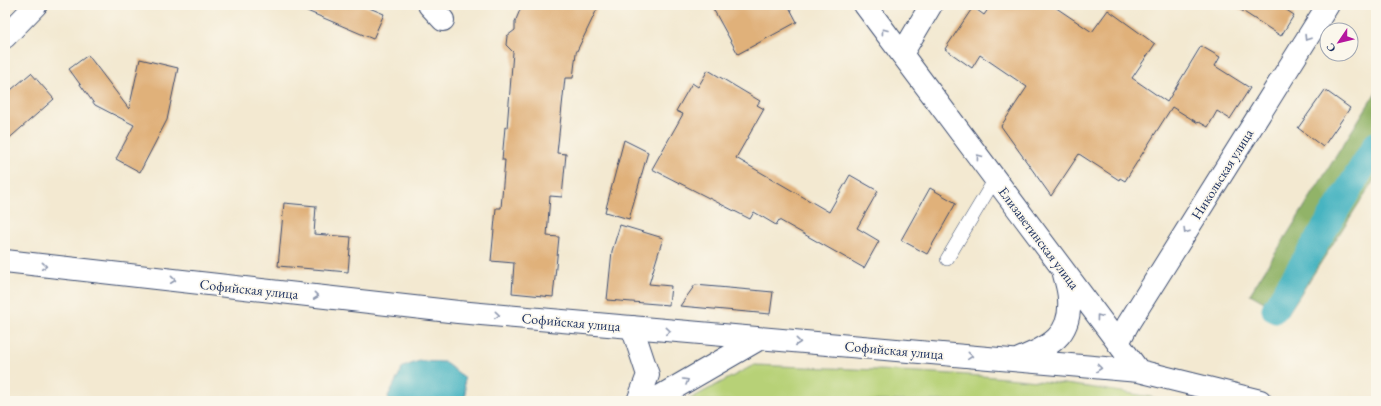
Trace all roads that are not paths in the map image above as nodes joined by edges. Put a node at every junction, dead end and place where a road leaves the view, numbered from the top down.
1 (36, 5) edge
2 (865, 5) edge
3 (930, 5) edge
4 (1328, 5) edge
5 (5, 37) edge
6 (902, 54) junction
7 (995, 179) junction
8 (947, 259) dead end
9 (5, 261) edge
10 (1062, 268) junction
11 (632, 327) junction
12 (759, 339) junction
13 (1118, 343) junction
14 (1016, 360) junction
15 (1139, 371) junction
16 (638, 401) edge
17 (652, 401) edge
18 (1260, 401) edge

1 - 5 street
6 -> 2 street, Елизаветинская улица
3 - 6 street
4 -> 13 street, Никольская улица
7 -> 6 street, Елизаветинская улица
7 - 8 lane
7 - 10 street, Елизаветинская улица
9 -> 11 street, Софийская улица
13 -> 10 street, Елизаветинская улица
10 - 14 street
11 -> 12 street, Софийская улица
11 - 16 street
12 -> 14 street, Софийская улица
17 -> 12 street
13 - 15 street, Елизаветинская улица
14 -> 15 street, Софийская улица
15 - 18 street

